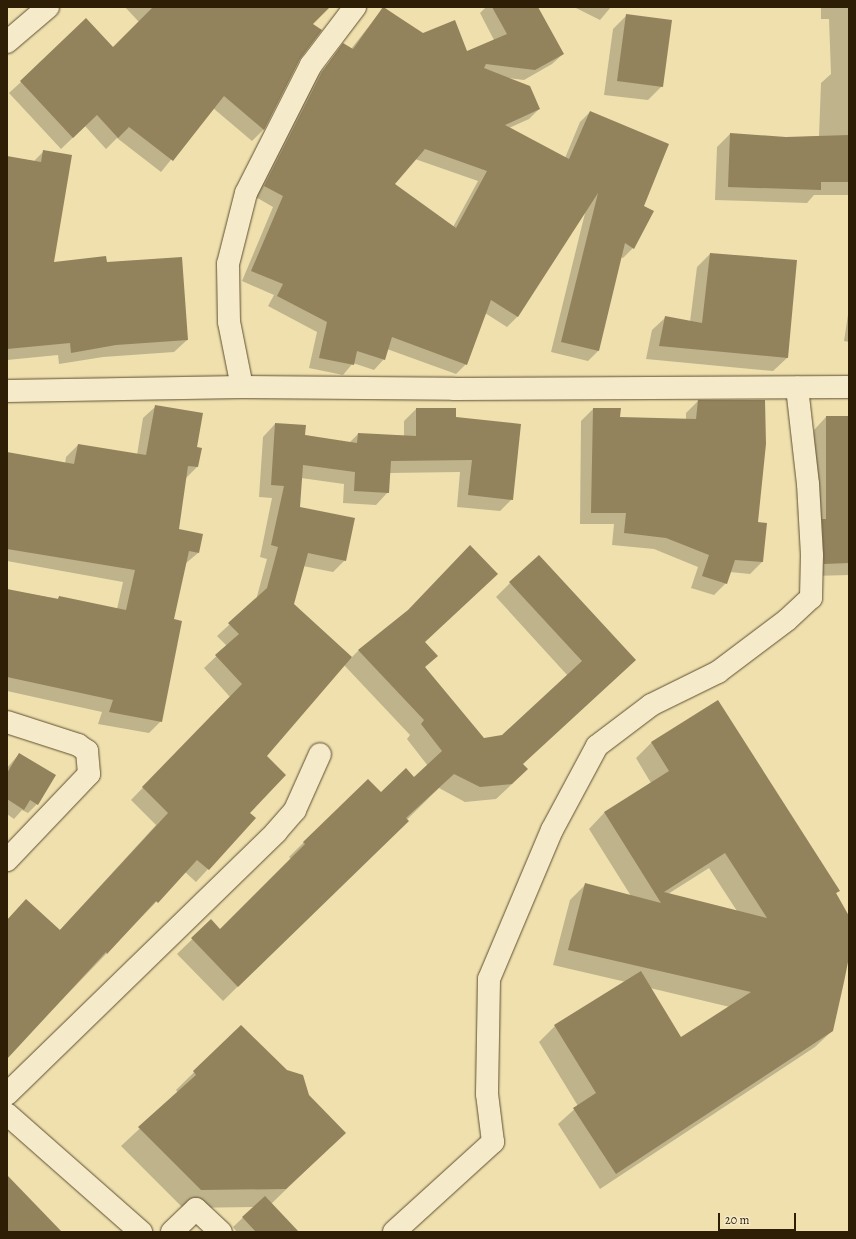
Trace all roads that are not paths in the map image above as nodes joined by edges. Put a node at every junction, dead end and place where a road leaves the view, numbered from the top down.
1 (48, 7) edge
2 (355, 7) edge
3 (7, 42) edge
4 (242, 387) junction
5 (849, 387) edge
6 (797, 388) junction
7 (7, 391) edge
8 (7, 722) edge
9 (320, 754) dead end
10 (7, 860) edge
11 (7, 1094) edge
12 (7, 1114) edge
13 (141, 1232) edge
14 (172, 1232) edge
15 (221, 1232) edge
16 (394, 1232) edge

1 - 3 street
2 - 4 street
4 - 6 street
4 - 7 street
5 - 6 street
6 - 16 street
8 - 10 street
9 - 11 street
12 - 13 street
14 - 15 street

